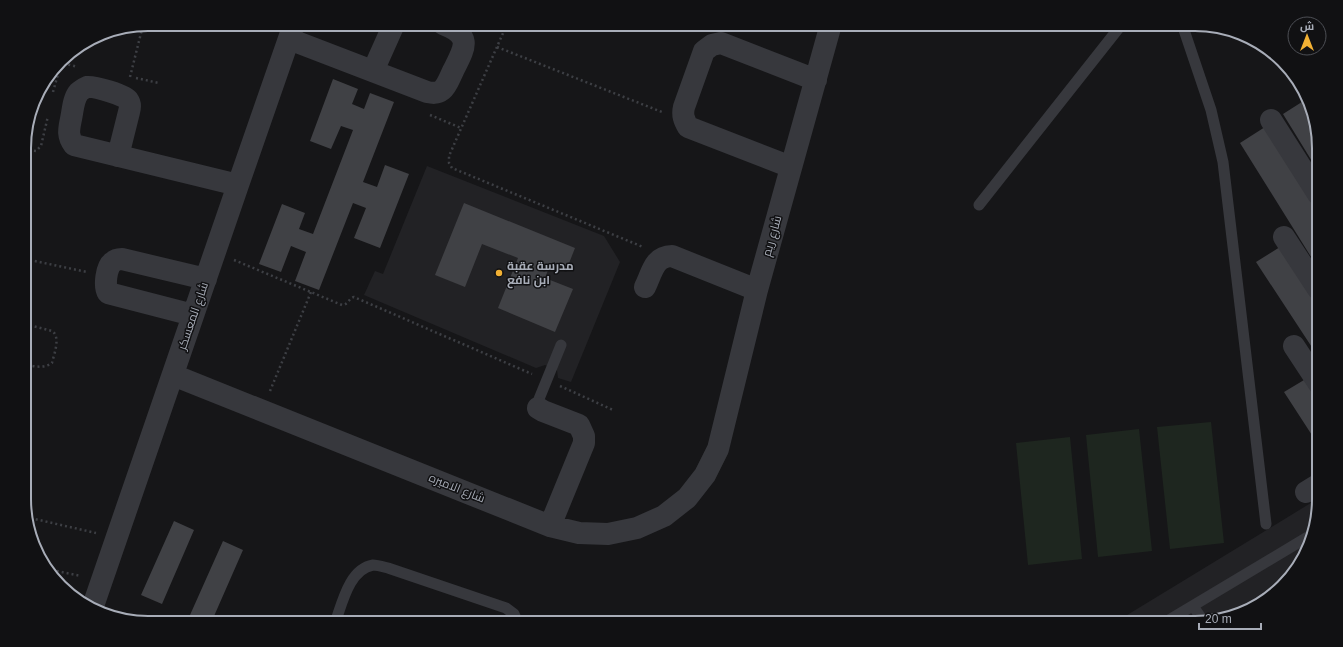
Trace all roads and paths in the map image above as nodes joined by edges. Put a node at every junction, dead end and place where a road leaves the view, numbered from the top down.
1 (142, 31) edge
2 (292, 31) edge
3 (391, 31) edge
4 (457, 31) edge
5 (504, 31) edge
6 (829, 31) edge
7 (1116, 31) edge
8 (1184, 31) edge
9 (497, 47) junction
10 (373, 71) junction
11 (816, 80) junction
12 (125, 96) junction
13 (1271, 120) dead end
14 (684, 121) junction
15 (118, 156) junction
16 (791, 167) junction
17 (238, 185) junction
18 (1312, 185) edge
19 (979, 205) dead end
20 (1284, 236) dead end
21 (215, 252) junction
22 (666, 256) junction
23 (31, 260) edge
24 (107, 276) junction
25 (206, 279) junction
26 (1312, 279) edge
27 (645, 287) dead end
28 (757, 290) junction
29 (311, 292) junction
30 (193, 315) junction
31 (31, 326) edge
32 (561, 345) dead end
33 (1294, 346) dead end
34 (31, 366) edge
35 (1312, 373) edge
36 (172, 375) junction
37 (547, 380) junction
38 (538, 408) joint
39 (262, 410) junction
40 (613, 410) dead end
41 (718, 449) joint
42 (33, 519) edge
43 (1266, 524) dead end
44 (550, 526) junction
45 (116, 537) junction
46 (1306, 537) edge
47 (56, 571) edge
48 (101, 581) junction
49 (94, 603) edge
50 (1193, 606) junction
51 (338, 616) edge
52 (515, 616) edge
53 (1176, 616) edge
54 (1200, 616) edge

1 - 12 path
2 - 10 street
2 - 17 street, شارع المعسكر
3 - 10 street
4 - 10 street
5 - 9 path
6 - 11 street, شارع ريم
7 - 19 lane
8 - 43 lane
9 - 14 path
9 - 22 path
11 - 14 street
11 - 16 street, شارع ريم
12 - 15 street
12 - 15 street
13 - 18 street
14 - 16 street
15 - 17 street
16 - 28 street, شارع ريم
17 - 21 street, شارع المعسكر
20 - 26 street
21 - 25 street, شارع المعسكر
21 - 29 path
22 - 27 street
22 - 28 street
23 - 24 path
24 - 25 street
24 - 30 street
25 - 30 street, شارع المعسكر
28 - 41 street, شارع ريم
29 - 37 path
29 - 39 path
30 - 36 street, شارع المعسكر
31 - 34 path
32 - 37 lane
33 - 35 street
36 - 39 street, شارع الاميره
36 - 45 street, شارع المعسكر
37 - 38 lane
37 - 40 path
38 - 44 street
39 - 44 street, شارع الاميره
41 - 44 street, شارع الاميره
42 - 45 path
45 - 48 street, شارع المعسكر
46 - 50 lane
47 - 48 path
48 - 49 street, شارع المعسكر
50 - 53 lane
50 - 54 lane
51 - 52 lane

